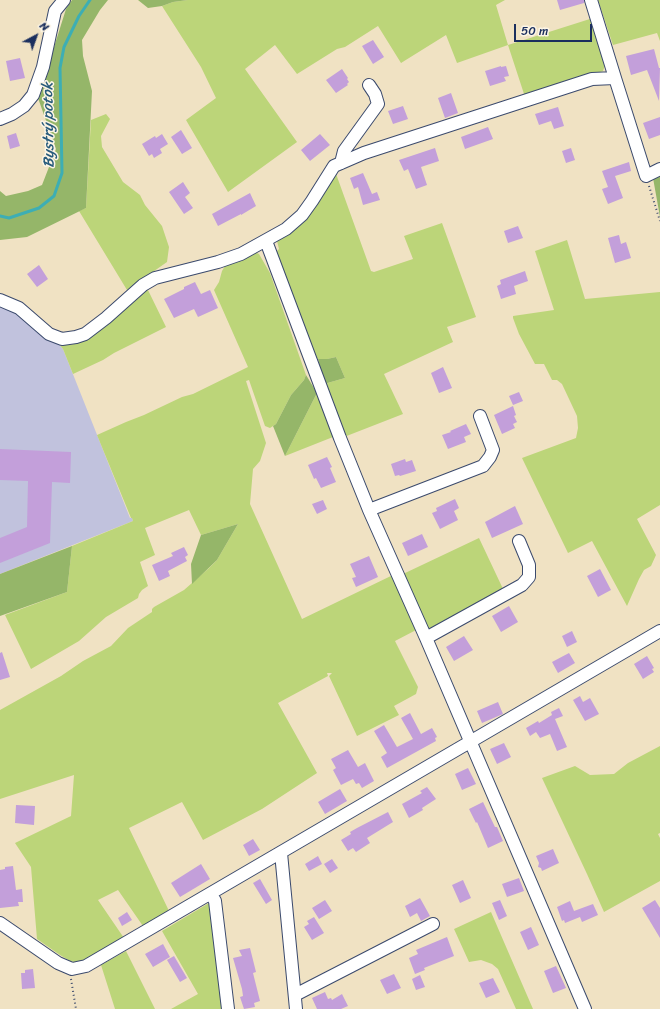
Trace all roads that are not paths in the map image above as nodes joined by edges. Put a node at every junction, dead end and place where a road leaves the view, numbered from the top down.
1 (64, 0) edge
2 (591, 0) edge
3 (615, 78) junction
4 (369, 85) dead end
5 (0, 119) edge
6 (341, 163) junction
7 (660, 169) edge
8 (266, 241) junction
9 (0, 300) edge
10 (480, 416) dead end
11 (369, 510) junction
12 (519, 541) dead end
13 (660, 631) edge
14 (426, 638) junction
15 (471, 742) junction
16 (281, 853) junction
17 (211, 894) junction
18 (0, 922) edge
19 (433, 924) dead end
20 (295, 995) junction
21 (228, 1009) edge
22 (296, 1009) edge
23 (585, 1009) edge

1 - 5 street
2 - 3 street
3 - 6 street
3 - 7 street
4 - 6 street
6 - 8 street
8 - 9 street
8 - 11 street
10 - 11 street
11 - 14 street
12 - 14 street
13 - 15 street
14 - 15 street
15 - 16 street
15 - 23 street
16 - 17 street
16 - 20 street
17 - 18 street
17 - 21 street
19 - 20 street
20 - 22 street

